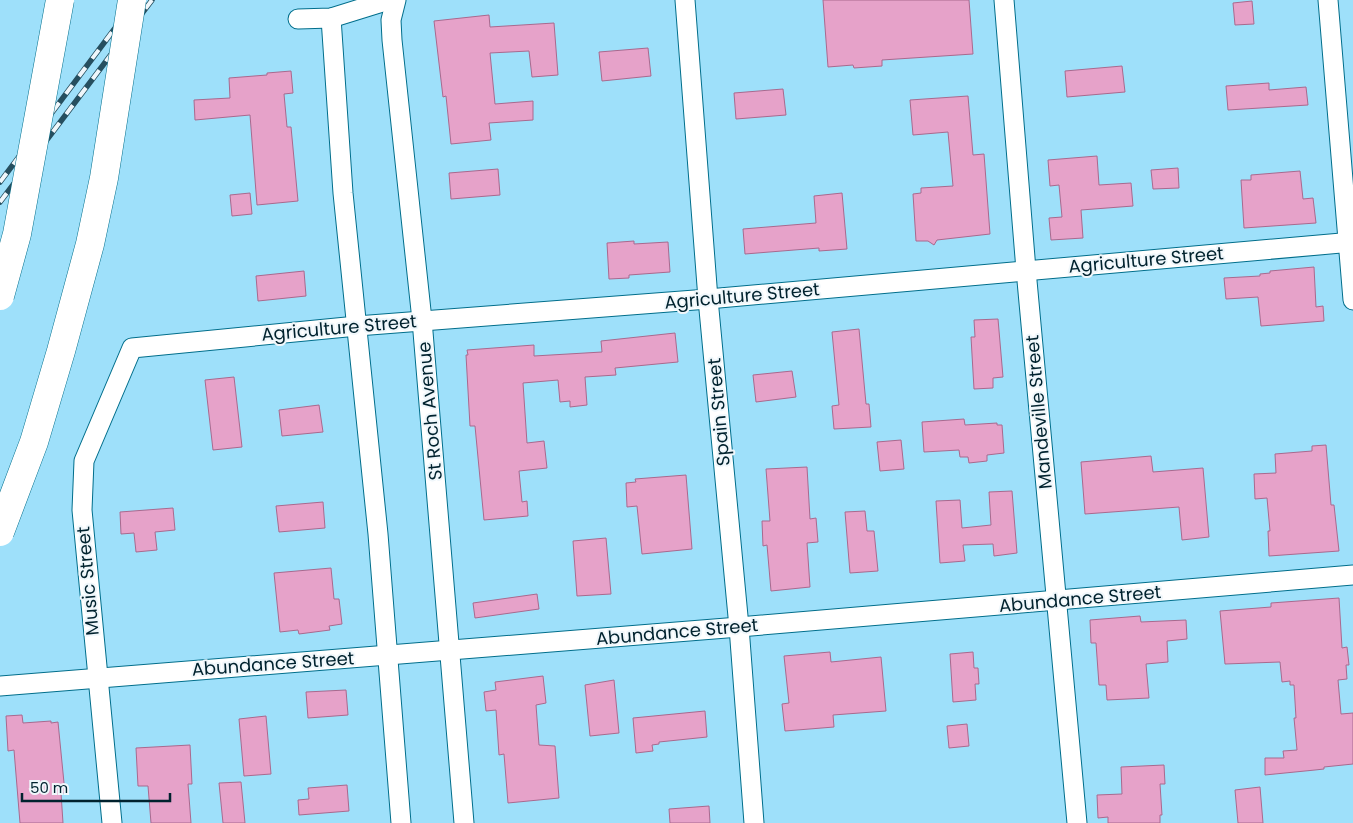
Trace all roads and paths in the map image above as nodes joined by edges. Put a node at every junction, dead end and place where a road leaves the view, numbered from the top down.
1 (60, 0) edge
2 (132, 0) edge
3 (389, 0) edge
4 (396, 0) edge
5 (685, 0) edge
6 (1004, 0) edge
7 (1328, 0) edge
8 (331, 18) junction
9 (298, 19) dead end
10 (1351, 242) edge
11 (1026, 270) junction
12 (0, 296) edge
13 (708, 299) junction
14 (1353, 300) edge
15 (422, 320) junction
16 (357, 326) junction
17 (132, 348) joint
18 (0, 532) edge
19 (1353, 575) edge
20 (1056, 601) junction
21 (738, 627) junction
22 (450, 651) junction
23 (387, 655) junction
24 (97, 677) junction
25 (0, 686) edge
26 (112, 823) edge
27 (401, 823) edge
28 (464, 823) edge
29 (754, 823) edge
30 (1077, 823) edge

1 - 12 highway, bridge
2 - 18 highway, bridge
3 - 8 street
4 - 15 street, St Roch Avenue
5 - 13 street, Spain Street
6 - 11 street, Mandeville Street
7 - 10 street
8 - 9 street
8 - 16 street
10 - 11 street, Agriculture Street
10 - 14 street
11 - 13 street, Agriculture Street
11 - 20 street, Mandeville Street
13 - 15 street, Agriculture Street
13 - 21 street, Spain Street
15 - 16 street, Agriculture Street
15 - 22 street, St Roch Avenue
16 - 17 street, Agriculture Street
16 - 23 street
17 - 24 street, Music Street
19 - 20 street, Abundance Street
20 - 21 street, Abundance Street
20 - 30 street, Mandeville Street
21 - 22 street, Abundance Street
21 - 29 street, Spain Street
22 - 23 street, Abundance Street
22 - 28 street, St Roch Avenue
23 - 24 street, Abundance Street
23 - 27 street
24 - 25 street, Abundance Street
24 - 26 street, Music Street

